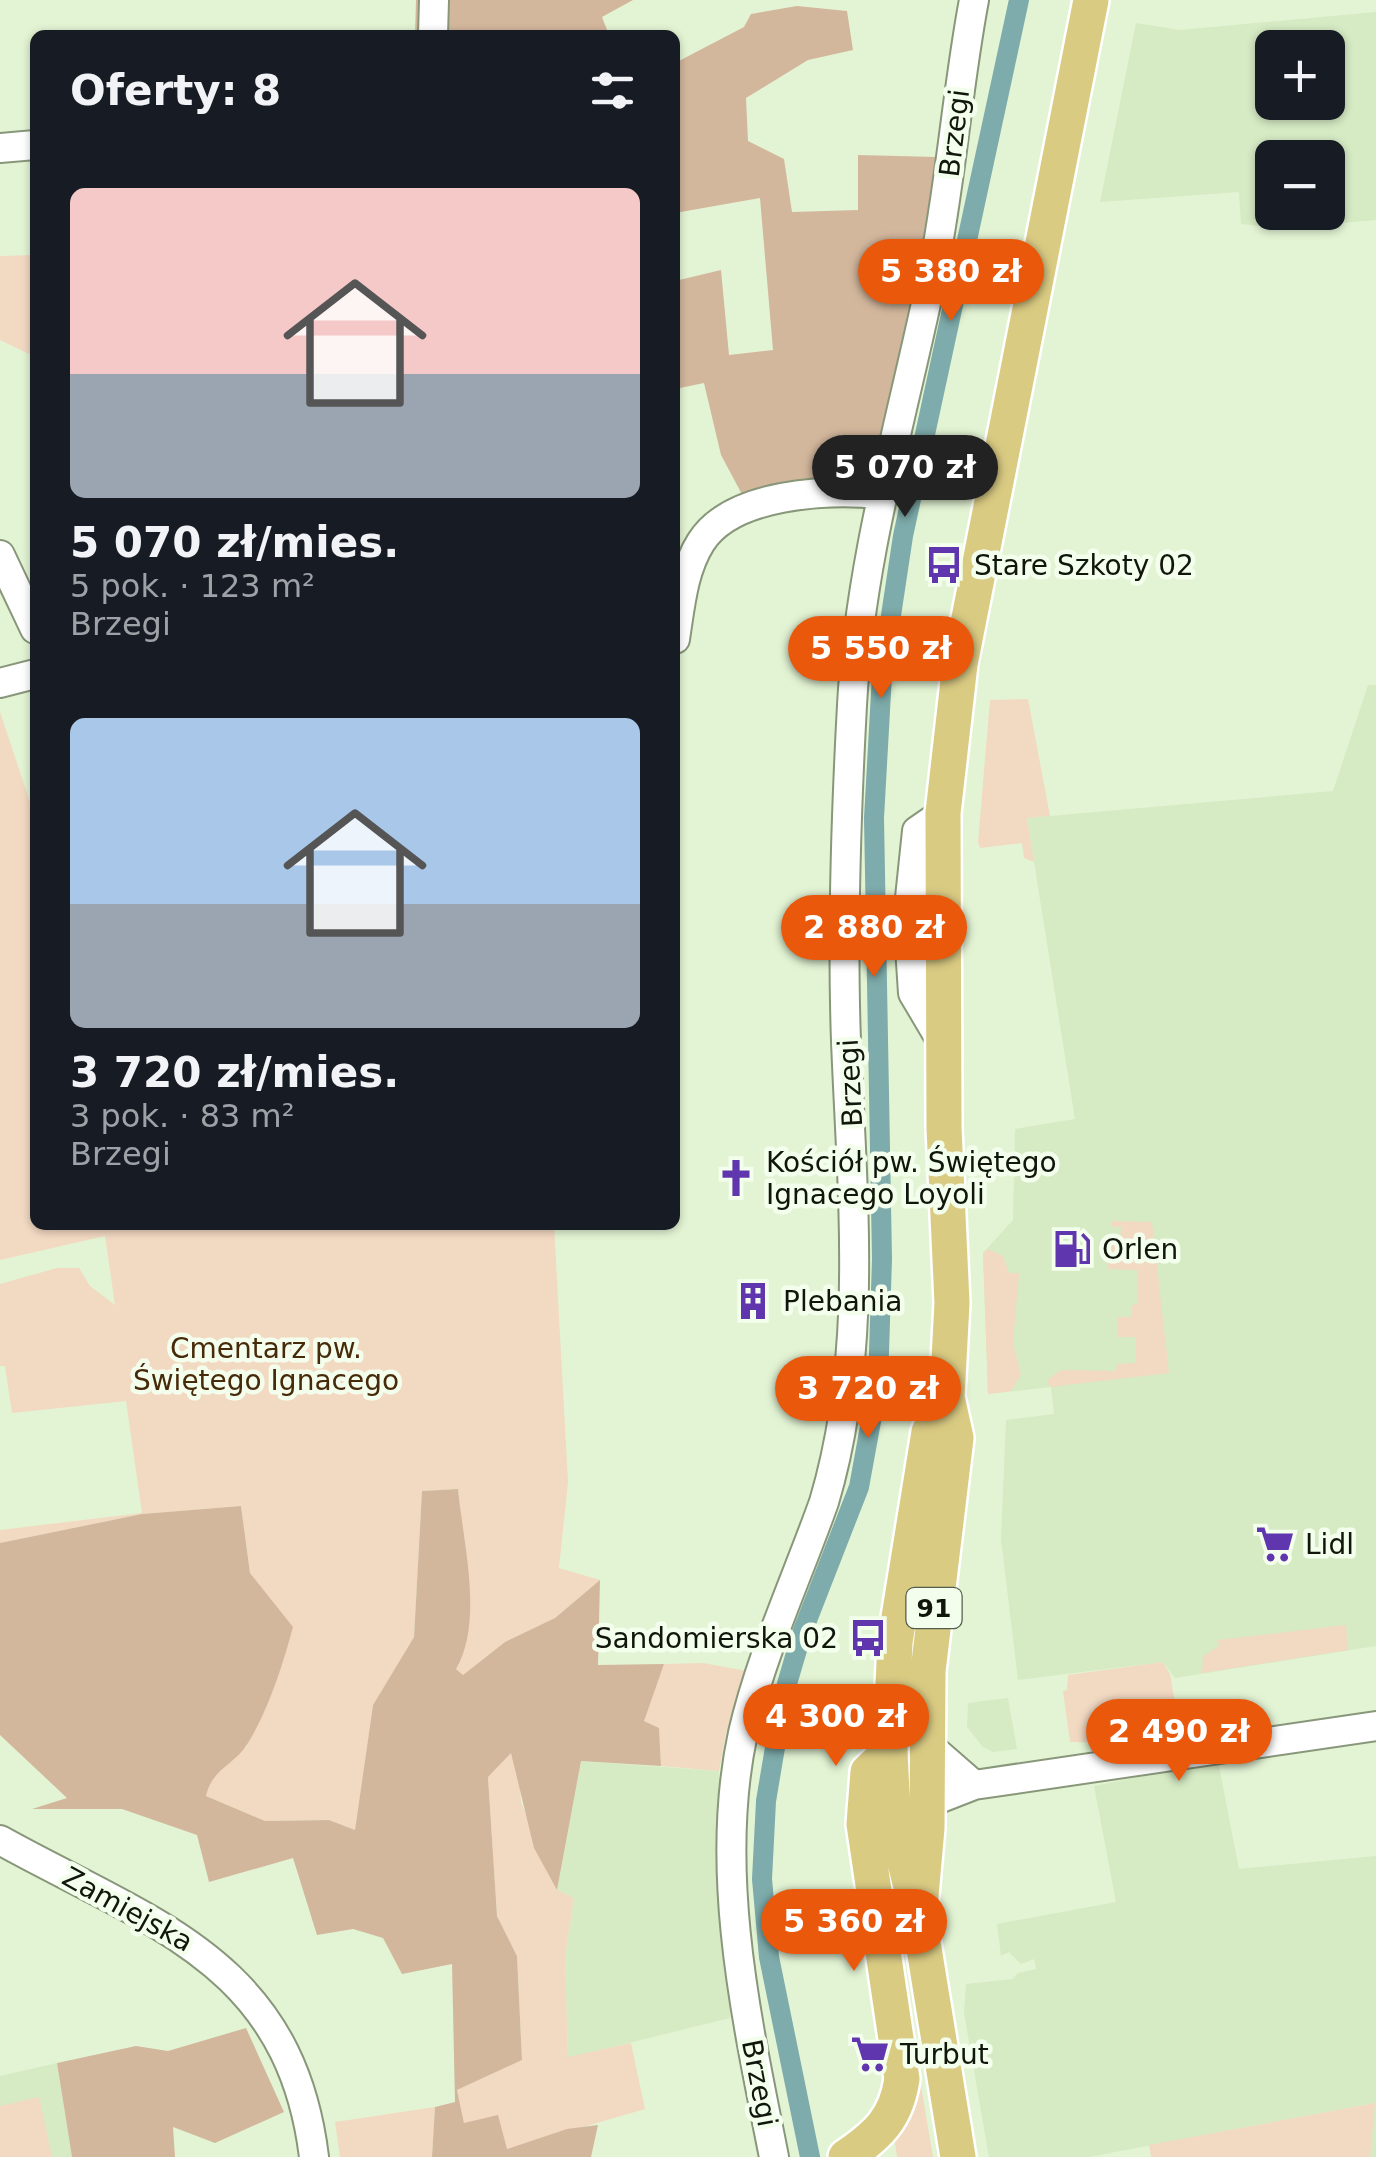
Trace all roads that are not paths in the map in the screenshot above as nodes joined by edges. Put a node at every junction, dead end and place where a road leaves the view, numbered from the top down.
1 (434, 0) edge
2 (974, 0) edge
3 (1092, 0) edge
4 (434, 30) edge
5 (30, 145) edge
6 (0, 148) edge
7 (880, 494) junction
8 (0, 555) edge
9 (680, 607) edge
10 (30, 619) edge
11 (30, 675) edge
12 (0, 684) edge
13 (943, 813) junction
14 (852, 916) junction
15 (899, 917) junction
16 (942, 1042) junction
17 (947, 1397) junction
18 (1376, 1726) edge
19 (928, 1744) junction
20 (974, 1785) junction
21 (928, 1816) junction
22 (879, 1820) junction
23 (0, 1840) edge
24 (918, 1918) junction
25 (867, 2151) edge
26 (314, 2157) edge
27 (774, 2157) edge
28 (958, 2157) edge

1 - 4 street
2 - 7 street, Brzegi
3 - 13 main road, 91
5 - 6 street
7 - 9 street
7 - 14 street, Brzegi
8 - 10 street
11 - 12 street
13 - 15 street
13 - 16 main road, 91
14 - 15 street
14 - 27 street, Brzegi
15 - 16 street
16 - 17 main road, 91
17 - 19 main road, 91
17 - 22 main road, 91
18 - 20 street
19 - 20 street
19 - 21 main road, 91
20 - 21 street
21 - 22 main road
21 - 24 main road, 91
22 - 24 main road, 91
22 - 25 main road
23 - 26 street, Zamiejska
24 - 28 main road, 91

